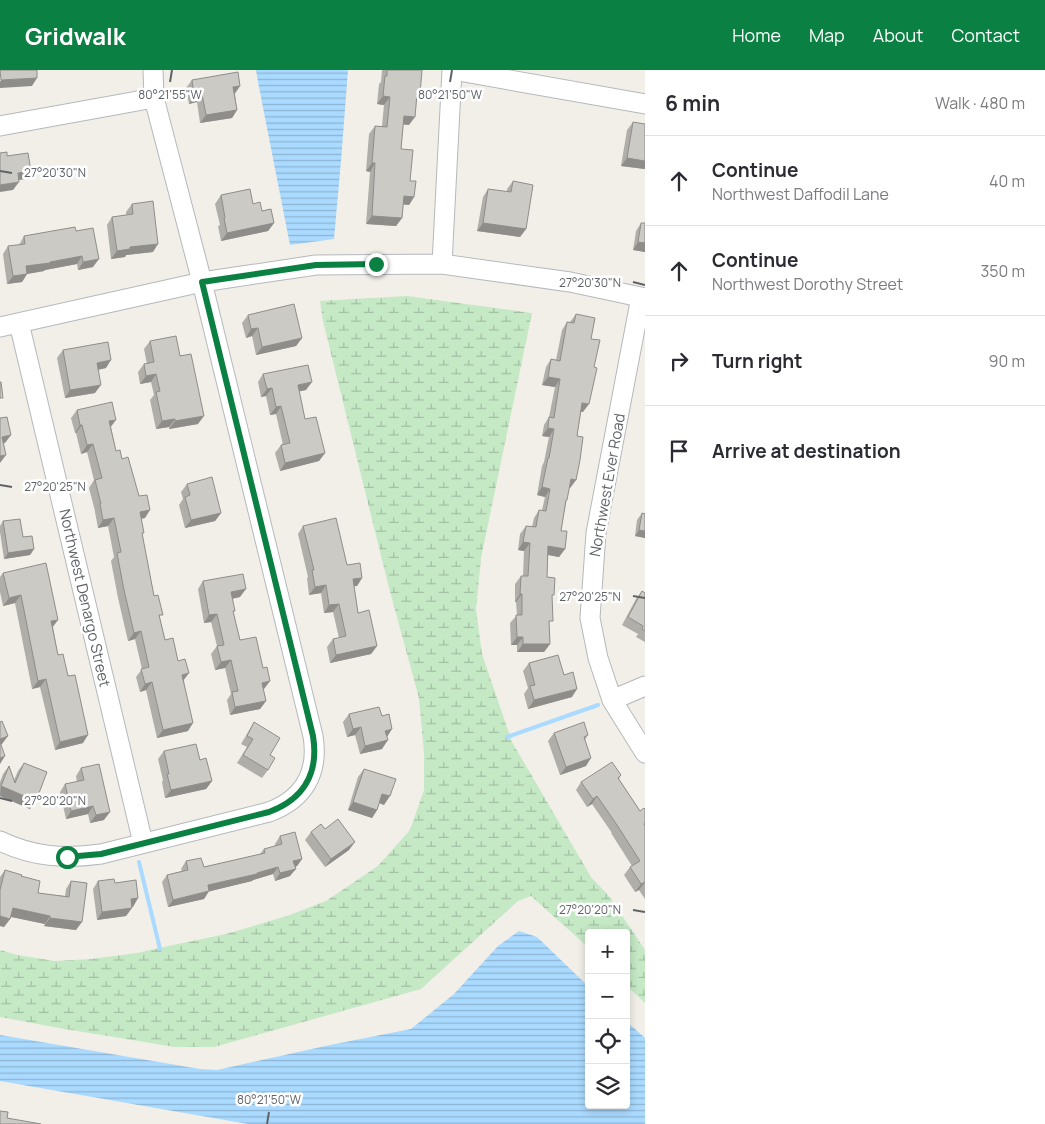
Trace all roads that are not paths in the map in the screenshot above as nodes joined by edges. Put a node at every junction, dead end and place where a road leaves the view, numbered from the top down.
1 (153, 70) edge
2 (452, 70) edge
3 (154, 98) junction
4 (645, 104) edge
5 (0, 126) edge
6 (442, 264) junction
7 (202, 282) junction
8 (643, 297) edge
9 (18, 323) junction
10 (0, 327) edge
11 (645, 686) edge
12 (612, 700) junction
13 (645, 753) edge
14 (0, 841) edge
15 (144, 843) junction

1 - 3 street
2 - 4 street
2 - 6 street
3 - 5 street
3 - 7 street
6 - 7 street
6 - 8 street
7 - 9 street
7 - 15 street
8 - 12 street, Northwest Ever Road
9 - 10 street
9 - 15 street, Northwest Denargo Street
11 - 12 street
12 - 13 street, Northwest Ever Road
14 - 15 street

